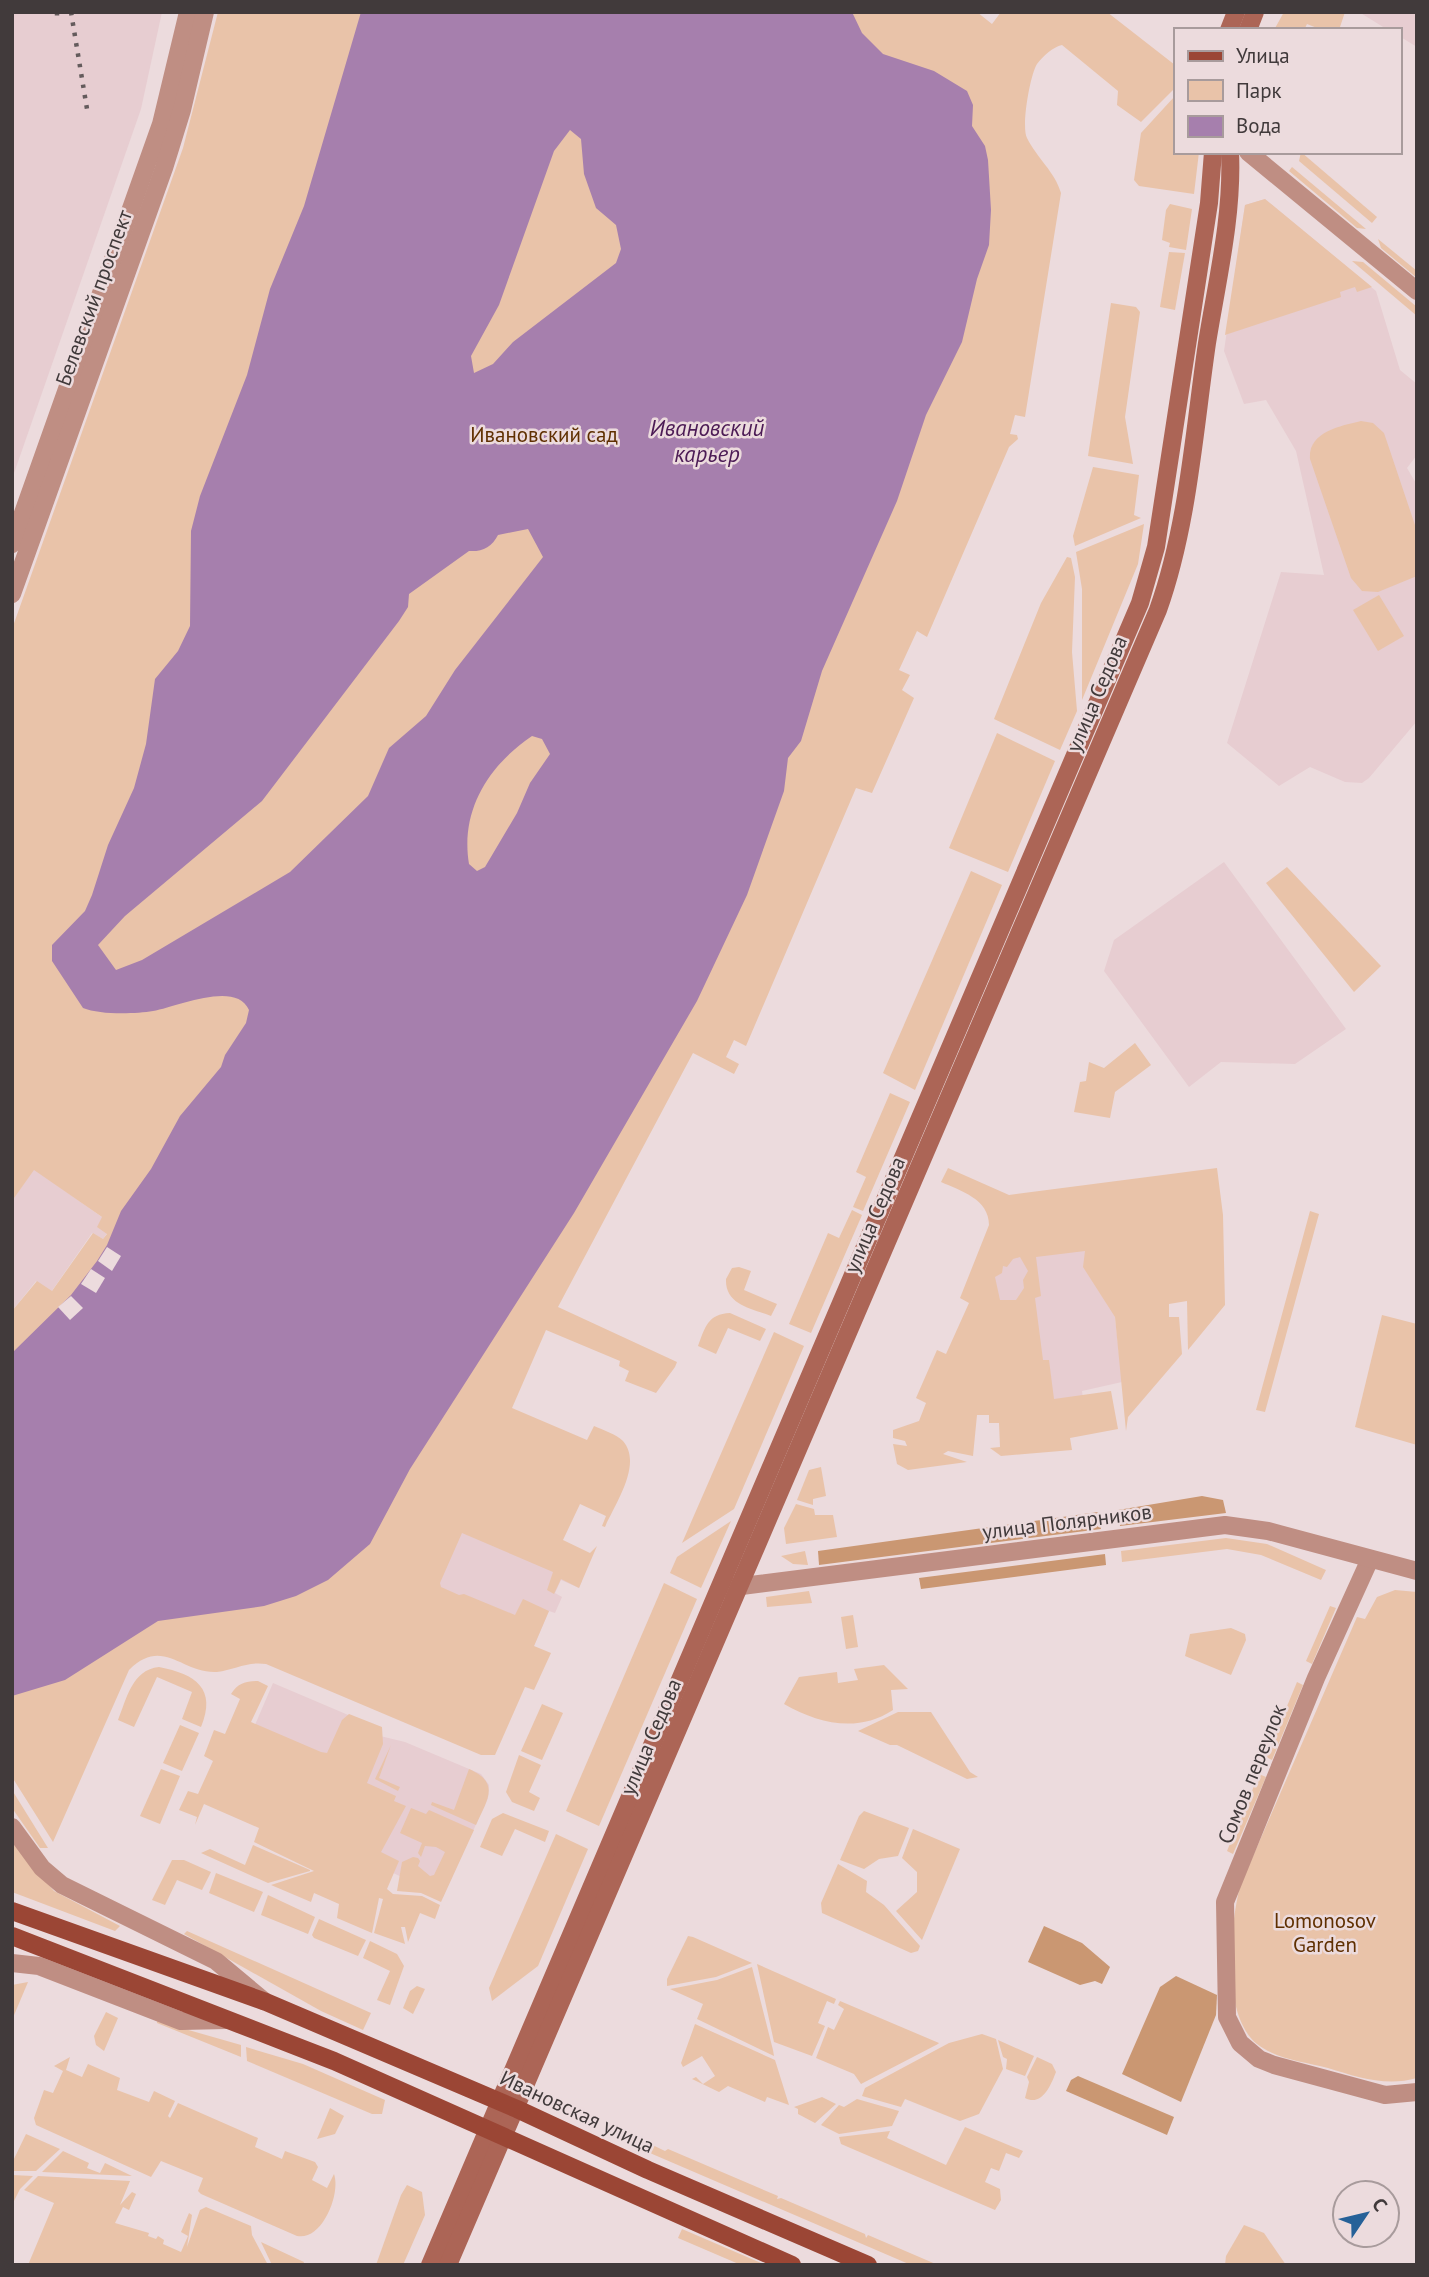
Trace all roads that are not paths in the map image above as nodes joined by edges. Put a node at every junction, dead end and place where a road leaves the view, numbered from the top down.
1 (188, 12) edge
2 (205, 12) edge
3 (1213, 154) edge
4 (1230, 154) edge
5 (1250, 154) edge
6 (1417, 291) edge
7 (12, 544) edge
8 (12, 594) edge
9 (1370, 1559) junction
10 (1417, 1571) edge
11 (740, 1587) junction
12 (718, 1589) junction
13 (12, 1827) edge
14 (12, 1911) edge
15 (152, 1928) junction
16 (12, 1936) edge
17 (140, 1958) junction
18 (12, 1963) edge
19 (266, 2002) junction
20 (232, 2020) junction
21 (1417, 2092) edge
22 (499, 2101) junction
23 (517, 2109) junction
24 (487, 2130) junction
25 (505, 2137) junction
26 (430, 2265) edge
27 (448, 2265) edge
28 (792, 2265) edge
29 (868, 2265) edge

1 - 7 street, Белевский проспект
2 - 8 street, Белевский проспект
3 - 12 main road, улица Седова
4 - 11 main road, улица Седова
5 - 6 street
9 - 10 street, улица Полярников
9 - 11 street, улица Полярников
9 - 21 street, Сомов переулок
11 - 12 street, улица Полярников
11 - 23 main road, улица Седова
12 - 22 main road, улица Седова
13 - 15 street, Ивановская улица
14 - 17 main road, Ивановская улица
15 - 17 street
15 - 19 street, Ивановская улица
16 - 20 main road
17 - 19 main road, Ивановская улица
18 - 20 street
19 - 22 main road, Ивановская улица
20 - 24 main road
22 - 23 main road, Ивановская улица
22 - 24 main road, улица Седова
23 - 25 main road, улица Седова
23 - 29 main road, Ивановская улица
24 - 25 main road
24 - 26 main road, улица Седова
25 - 27 main road, улица Седова
25 - 28 main road

